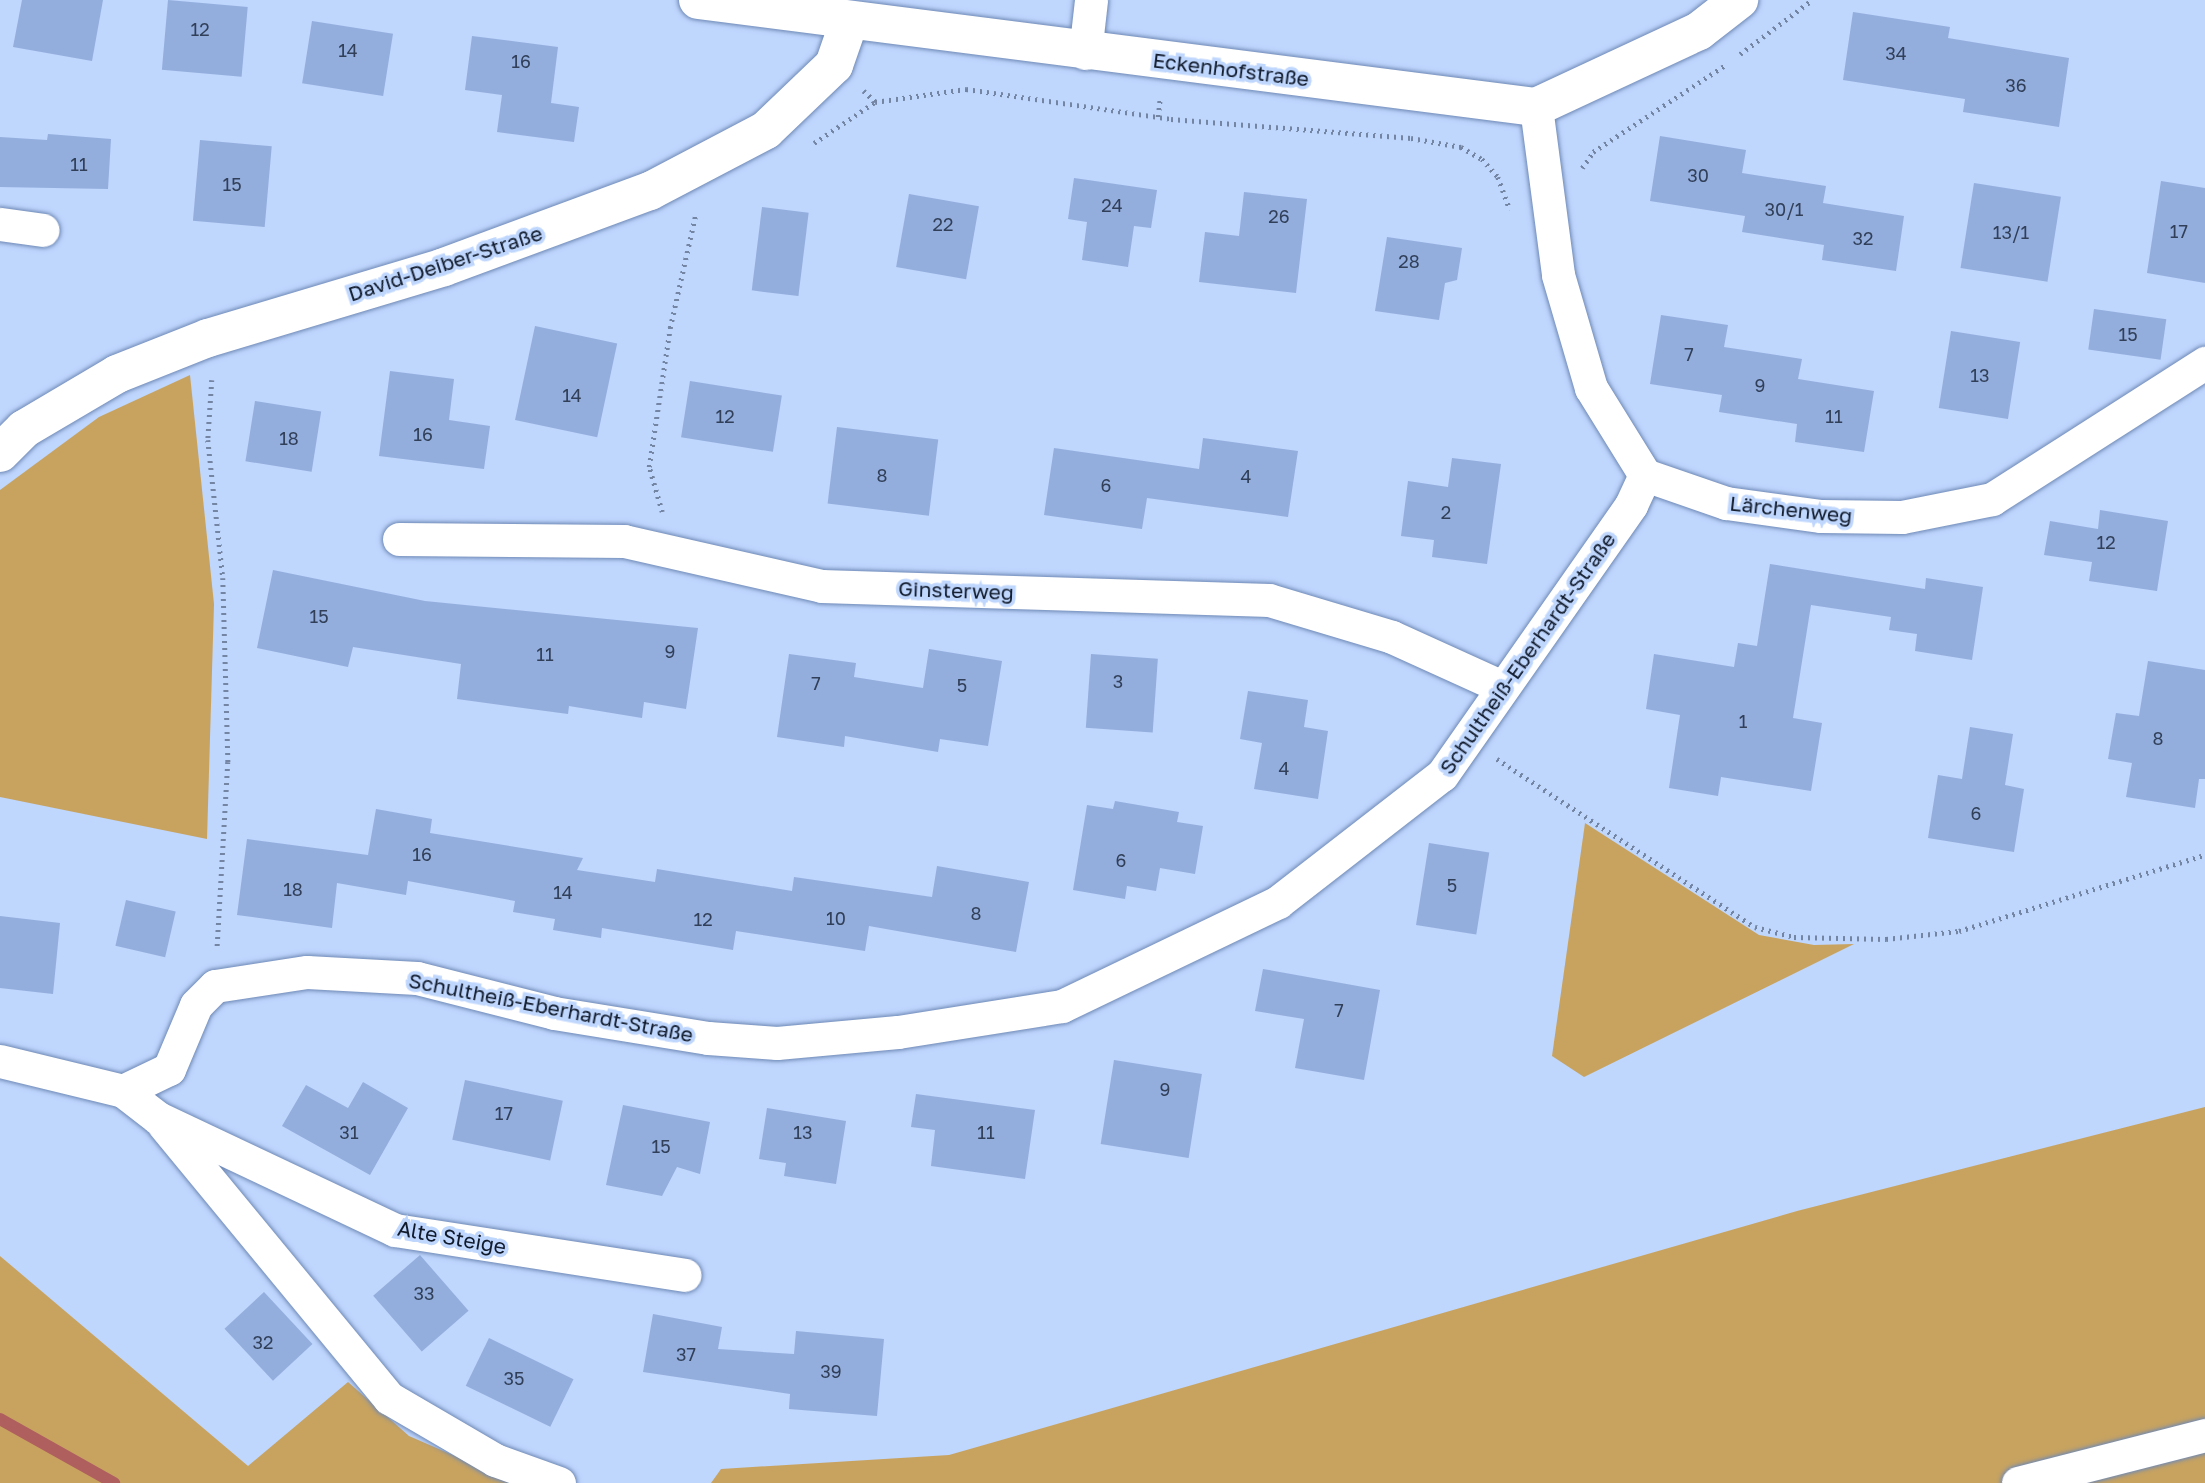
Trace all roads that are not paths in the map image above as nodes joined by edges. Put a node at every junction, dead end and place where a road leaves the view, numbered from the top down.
1 (698, 0) edge
2 (1091, 0) edge
3 (1739, 0) edge
4 (849, 22) junction
5 (1085, 53) junction
6 (1536, 107) junction
7 (0, 225) edge
8 (43, 229) dead end
9 (2205, 363) edge
10 (0, 453) edge
11 (1645, 475) junction
12 (399, 539) dead end
13 (1502, 687) junction
14 (0, 1061) edge
15 (123, 1091) junction
16 (158, 1118) junction
17 (685, 1275) dead end
18 (2205, 1435) edge
19 (559, 1483) edge
20 (2018, 1483) edge

1 - 4 street, Eckenhofstraße
2 - 5 street
3 - 6 street
4 - 5 street, Eckenhofstraße
4 - 10 street, David-Deiber-Straße
5 - 6 street, Eckenhofstraße
6 - 11 street
7 - 8 street
9 - 11 street, Lärchenweg
11 - 13 street, Schultheiß-Eberhardt-Straße
12 - 13 street, Ginsterweg
13 - 15 street, Schultheiß-Eberhardt-Straße
14 - 15 street, Alte Steige
15 - 16 street, Alte Steige
16 - 17 street, Alte Steige
16 - 19 street, Alte Steige
18 - 20 street

